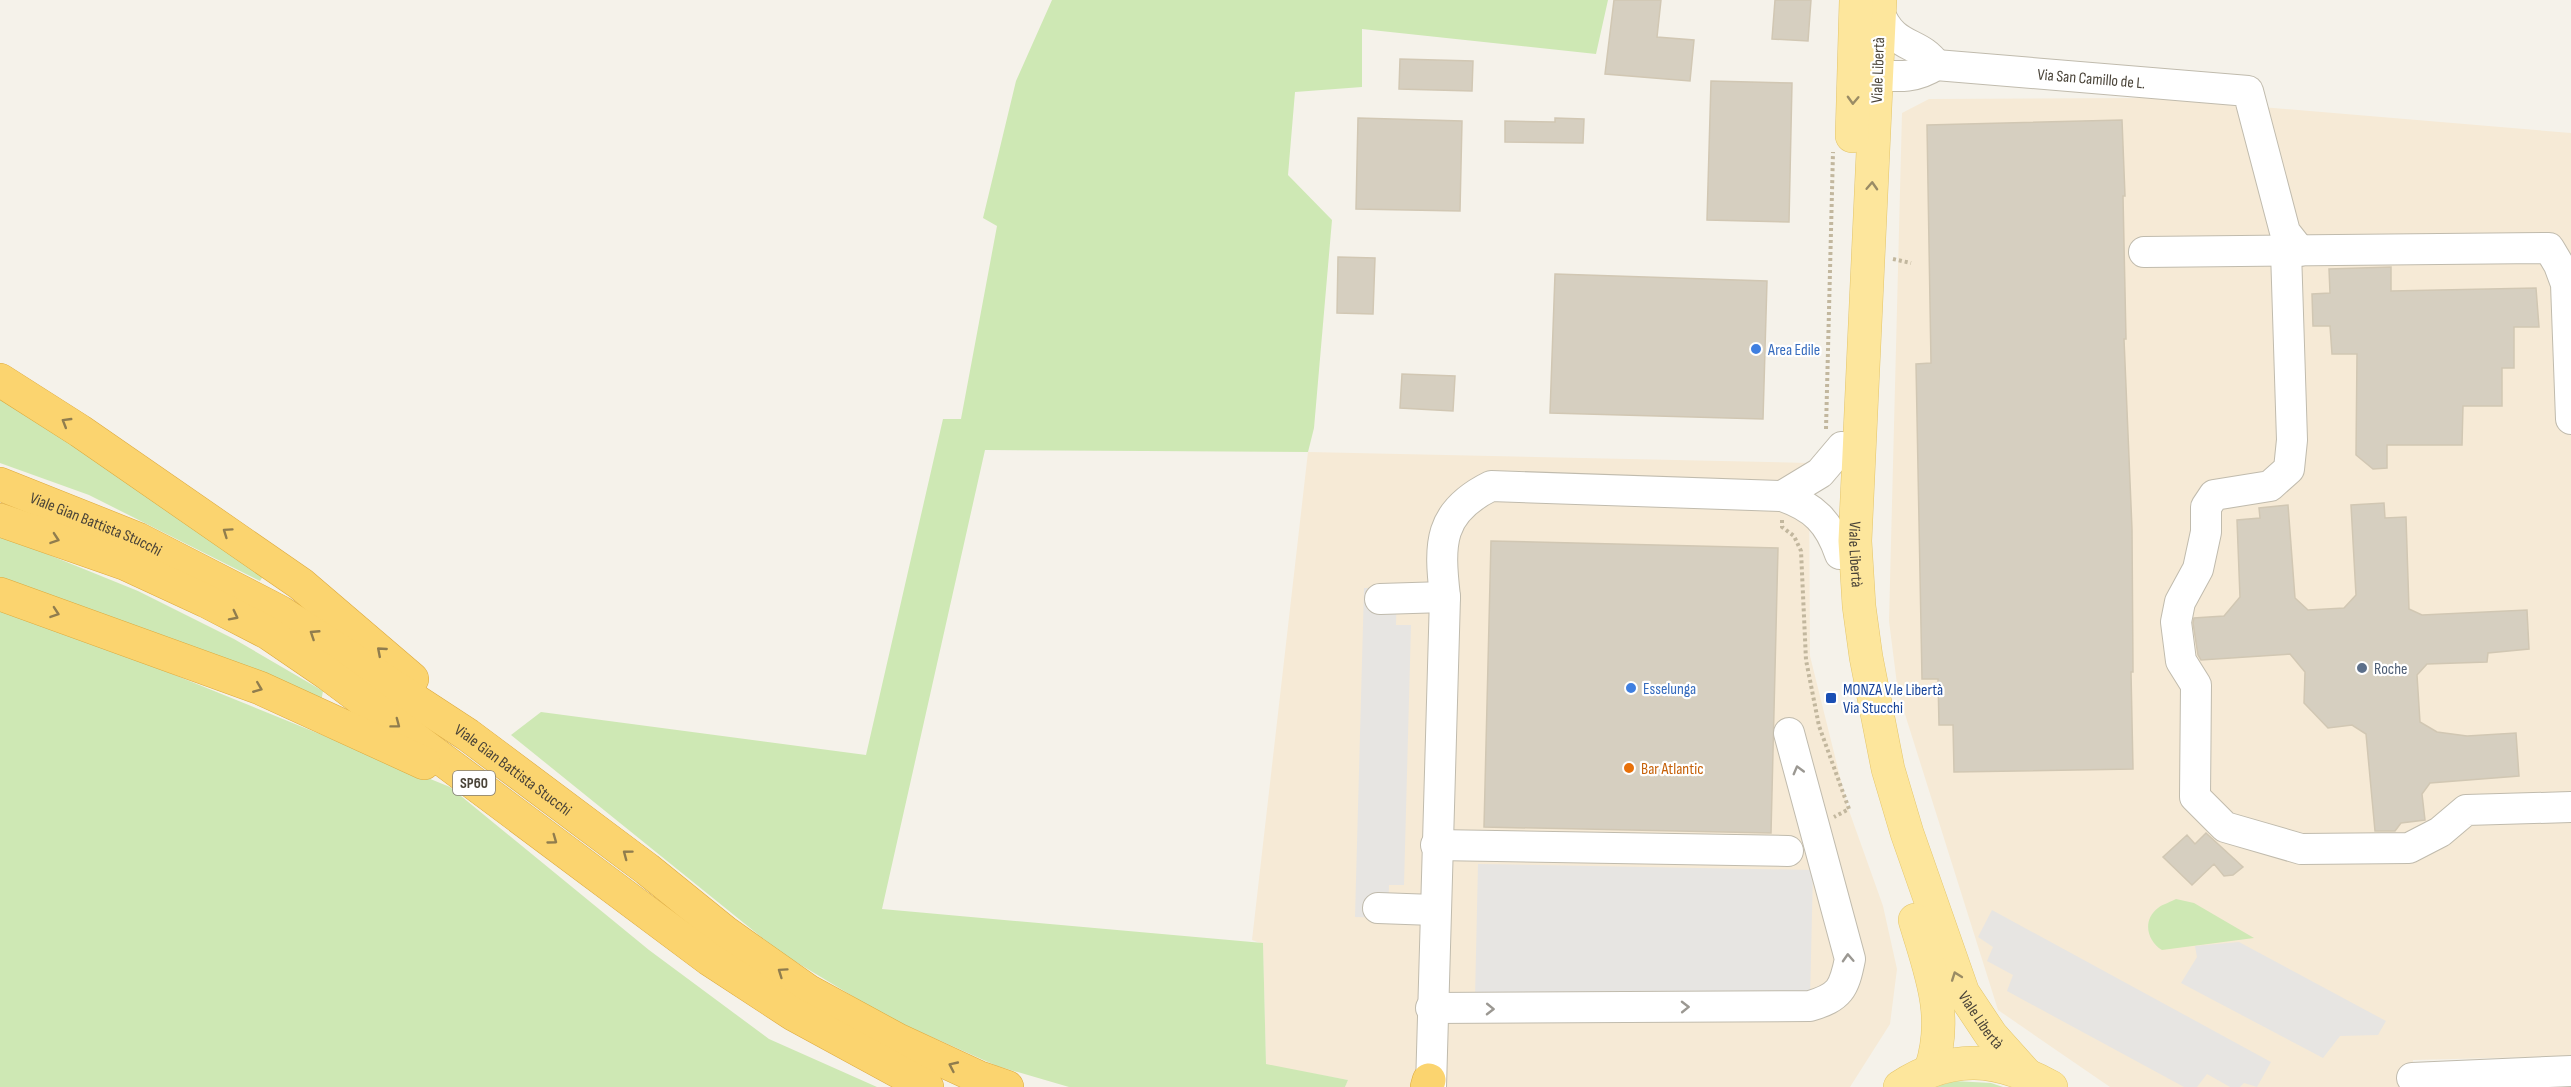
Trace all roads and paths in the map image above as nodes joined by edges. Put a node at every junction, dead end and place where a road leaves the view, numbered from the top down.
1 (1872, 4) edge
2 (1855, 62) junction
3 (1936, 65) junction
4 (2293, 251) junction
5 (2144, 252) dead end
6 (1886, 258) dead end
7 (1911, 263) dead end
8 (0, 380) edge
9 (2571, 419) edge
10 (1842, 447) junction
11 (0, 484) edge
12 (1782, 496) junction
13 (0, 520) edge
14 (1840, 554) junction
15 (0, 594) edge
16 (1445, 597) junction
17 (1380, 599) dead end
18 (1789, 733) dead end
19 (468, 735) junction
20 (487, 792) junction
21 (2571, 807) edge
22 (1436, 845) junction
23 (1788, 851) dead end
24 (1378, 908) dead end
25 (1434, 910) junction
26 (1431, 1008) junction
27 (2503, 1058) dead end
28 (1931, 1069) junction
29 (2571, 1071) edge
30 (2529, 1073) junction
31 (2456, 1074) edge
32 (2412, 1078) dead end
33 (2038, 1080) edge
34 (1429, 1085) edge
35 (927, 1087) edge
36 (1007, 1087) edge
37 (1900, 1087) edge

1 - 2 main road, Viale Libertà
1 - 3 street
2 - 3 street
2 -> 10 main road, Viale Libertà
33 -> 2 main road, Viale Libertà
3 - 4 street, Via San Camillo de L.
4 - 5 street
4 - 9 street
4 - 21 street
6 - 7 path
19 -> 8 highway
10 - 12 street
10 - 14 main road, Viale Libertà
19 -> 11 highway, Viale Gian Battista Stucchi / SP60
12 - 14 street
12 - 16 street
13 -> 20 highway, Viale Gian Battista Stucchi / SP60
14 - 28 main road, Viale Libertà
15 -> 20 highway
16 - 17 street
16 - 22 street
26 -> 18 street
36 -> 19 highway, Viale Gian Battista Stucchi / SP60
20 -> 35 highway, Viale Gian Battista Stucchi / SP60
22 - 23 street
22 - 25 street
24 - 25 street
25 - 26 street
26 - 34 street
27 - 30 street
28 - 33 main road
28 - 37 main road
29 - 30 street
30 - 31 street
31 - 32 street

